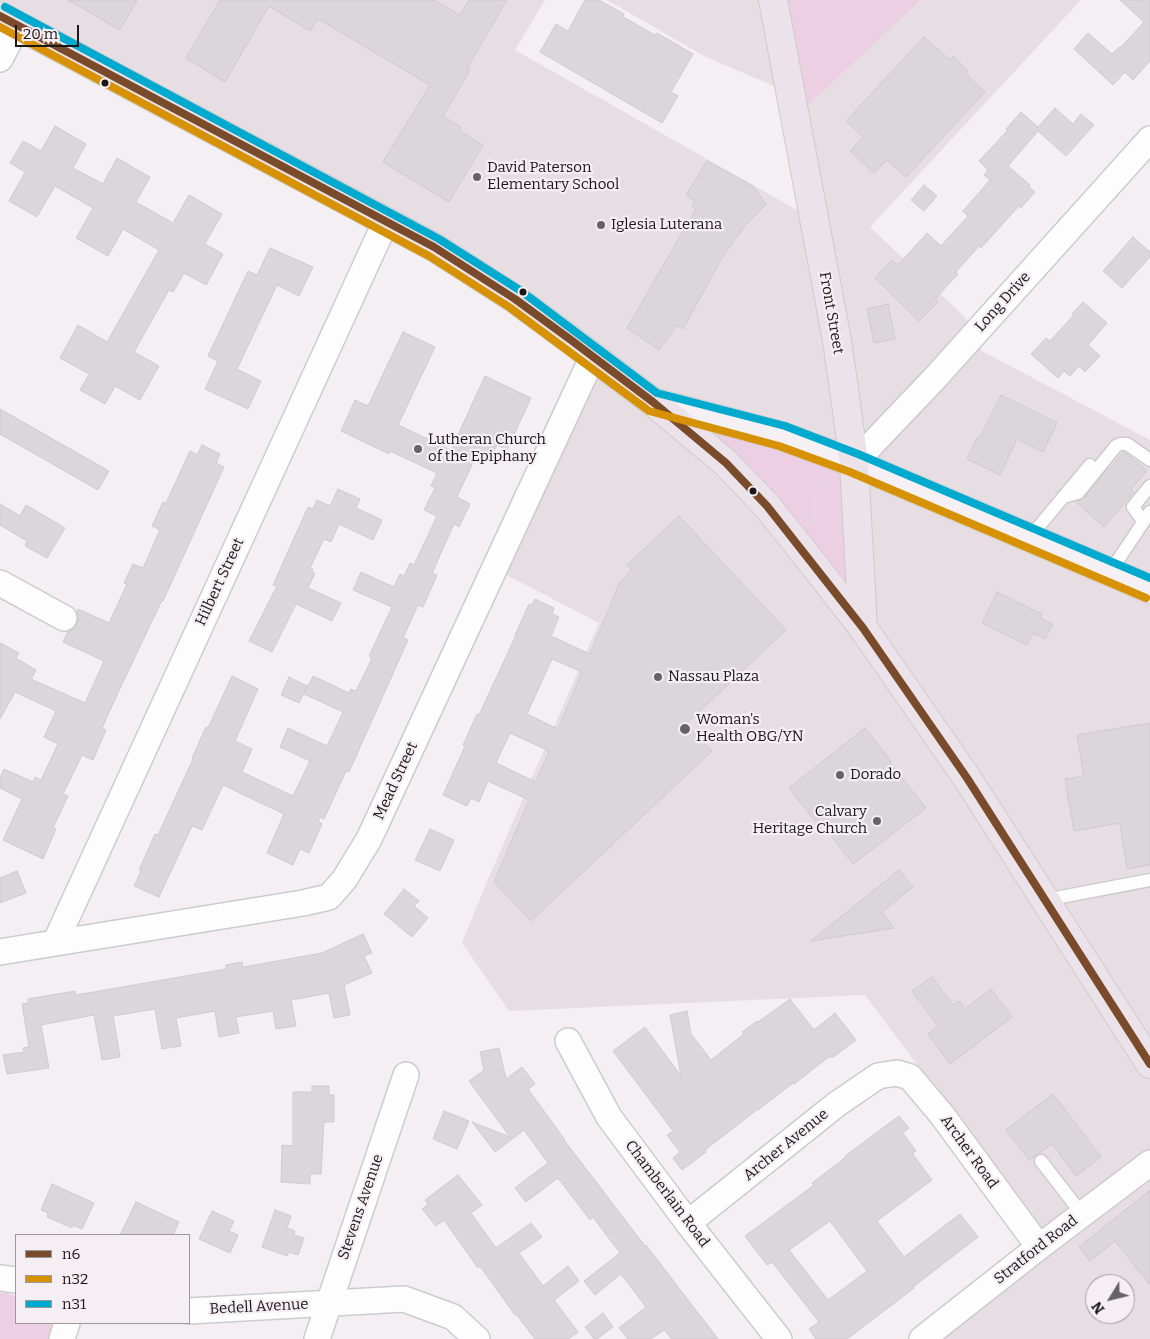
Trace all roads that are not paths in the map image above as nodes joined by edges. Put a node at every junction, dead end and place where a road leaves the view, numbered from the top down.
1 (773, 0) edge
2 (9, 21) edge
3 (0, 59) edge
4 (1150, 139) edge
5 (386, 221) junction
6 (593, 356) junction
7 (653, 402) junction
8 (1101, 451) dead end
9 (1150, 460) edge
10 (854, 464) junction
11 (1150, 486) edge
12 (1063, 497) junction
13 (1147, 516) edge
14 (1030, 538) junction
15 (1110, 572) junction
16 (0, 583) edge
17 (1150, 588) edge
18 (64, 618) dead end
19 (863, 628) junction
20 (1150, 880) edge
21 (1045, 900) junction
22 (55, 943) junction
23 (0, 952) edge
24 (568, 1041) dead end
25 (1150, 1064) edge
26 (888, 1074) joint
27 (406, 1076) dead end
28 (1040, 1160) dead end
29 (1150, 1163) edge
30 (1082, 1214) junction
31 (688, 1223) junction
32 (1039, 1247) junction
33 (0, 1278) edge
34 (15, 1280) edge
35 (328, 1303) junction
36 (190, 1311) edge
37 (67, 1324) edge
38 (62, 1339) edge
39 (317, 1339) edge
40 (477, 1339) edge
41 (779, 1339) edge
42 (922, 1339) edge

1 - 10 main road, Front Street
2 - 3 street
2 - 5 main road
4 - 10 street, Long Drive
5 - 6 main road
5 - 22 street, Hilbert Street
6 - 7 main road
6 - 22 street, Mead Street
7 - 10 main road
7 - 19 main road
8 - 12 lane
9 - 12 lane
10 - 14 main road
10 - 19 main road, Front Street
11 - 13 lane
12 - 14 lane
13 - 15 lane
14 - 15 main road
15 - 17 main road
16 - 18 street
19 - 21 main road
20 - 21 lane
21 - 25 main road
22 - 23 street, Mead Street
24 - 31 street, Chamberlain Road
26 - 31 street, Archer Avenue
26 - 32 street, Archer Road
27 - 35 street, Stevens Avenue
28 - 30 lane
29 - 30 street, Stratford Road
30 - 32 street, Stratford Road
31 - 41 street, Chamberlain Road
32 - 42 street, Stratford Road
33 - 34 street
35 - 36 street, Bedell Avenue
35 - 39 street, Stevens Avenue
35 - 40 street, Bedell Avenue
37 - 38 street

